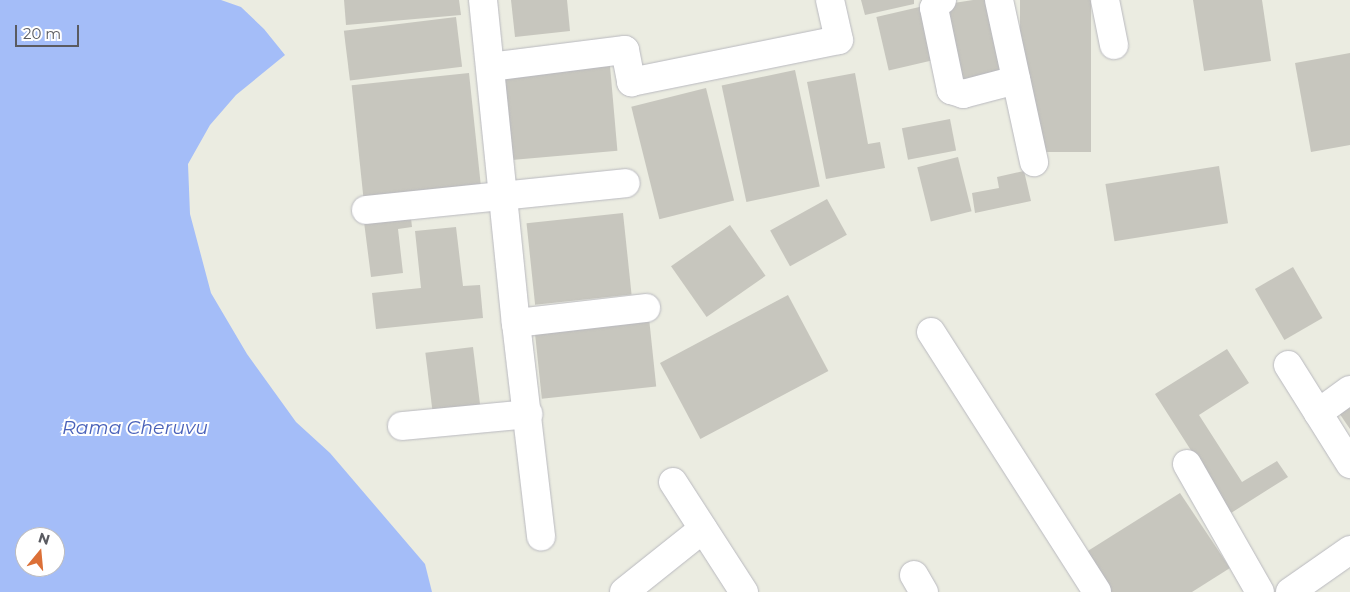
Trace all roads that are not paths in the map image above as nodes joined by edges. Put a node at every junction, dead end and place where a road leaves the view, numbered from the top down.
1 (483, 0) edge
2 (830, 0) edge
3 (942, 0) edge
4 (999, 0) edge
5 (1105, 0) edge
6 (1114, 45) dead end
7 (490, 67) junction
8 (1016, 80) junction
9 (1034, 162) dead end
10 (626, 183) dead end
11 (502, 196) junction
12 (366, 210) dead end
13 (646, 308) dead end
14 (516, 322) junction
15 (931, 332) dead end
16 (1288, 365) dead end
17 (1350, 390) edge
18 (1318, 413) junction
19 (528, 414) junction
20 (402, 426) dead end
21 (1187, 464) dead end
22 (1350, 464) edge
23 (673, 482) dead end
24 (703, 528) junction
25 (541, 537) dead end
26 (1350, 550) edge
27 (624, 592) edge
28 (744, 592) edge
29 (1097, 592) edge
30 (1260, 592) edge
31 (1290, 592) edge

1 - 7 street
2 - 7 street
3 - 8 street
4 - 8 street
5 - 6 street
7 - 11 street
8 - 9 street
10 - 11 street
11 - 12 street
11 - 14 street
13 - 14 street
14 - 19 street
15 - 29 street
16 - 18 street
17 - 18 street
18 - 22 street
19 - 20 street
19 - 25 street
21 - 30 street
23 - 24 street
24 - 27 street
24 - 28 street
26 - 31 street

